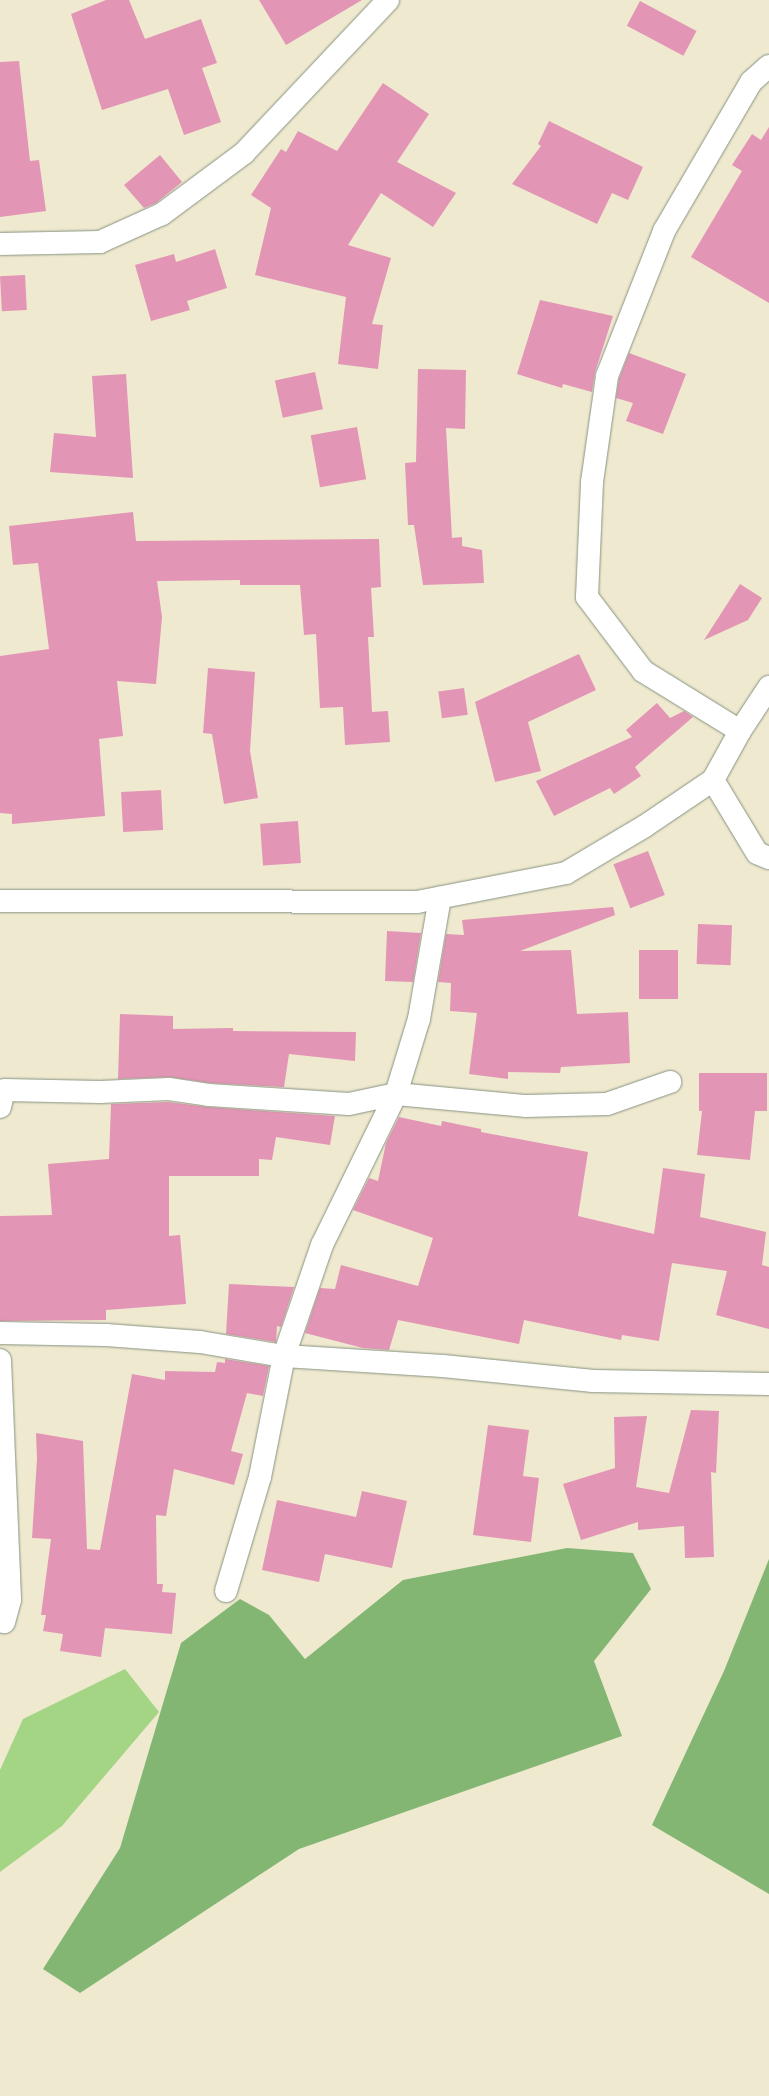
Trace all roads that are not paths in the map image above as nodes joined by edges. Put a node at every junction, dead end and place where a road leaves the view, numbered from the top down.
1 (388, 0) edge
2 (769, 66) edge
3 (0, 244) edge
4 (769, 687) edge
5 (740, 731) junction
6 (713, 780) junction
7 (769, 858) edge
8 (440, 898) junction
9 (0, 901) edge
10 (670, 1082) dead end
11 (396, 1094) junction
12 (0, 1108) edge
13 (0, 1333) edge
14 (284, 1356) junction
15 (0, 1360) edge
16 (769, 1384) edge
17 (226, 1591) dead end
18 (4, 1622) dead end

1 - 3 street
2 - 5 street
4 - 5 street
5 - 6 street
6 - 7 street
6 - 8 street
8 - 9 street
8 - 11 street
10 - 11 street
11 - 12 street
11 - 14 street
13 - 14 street
14 - 16 street
14 - 17 street
15 - 18 street

